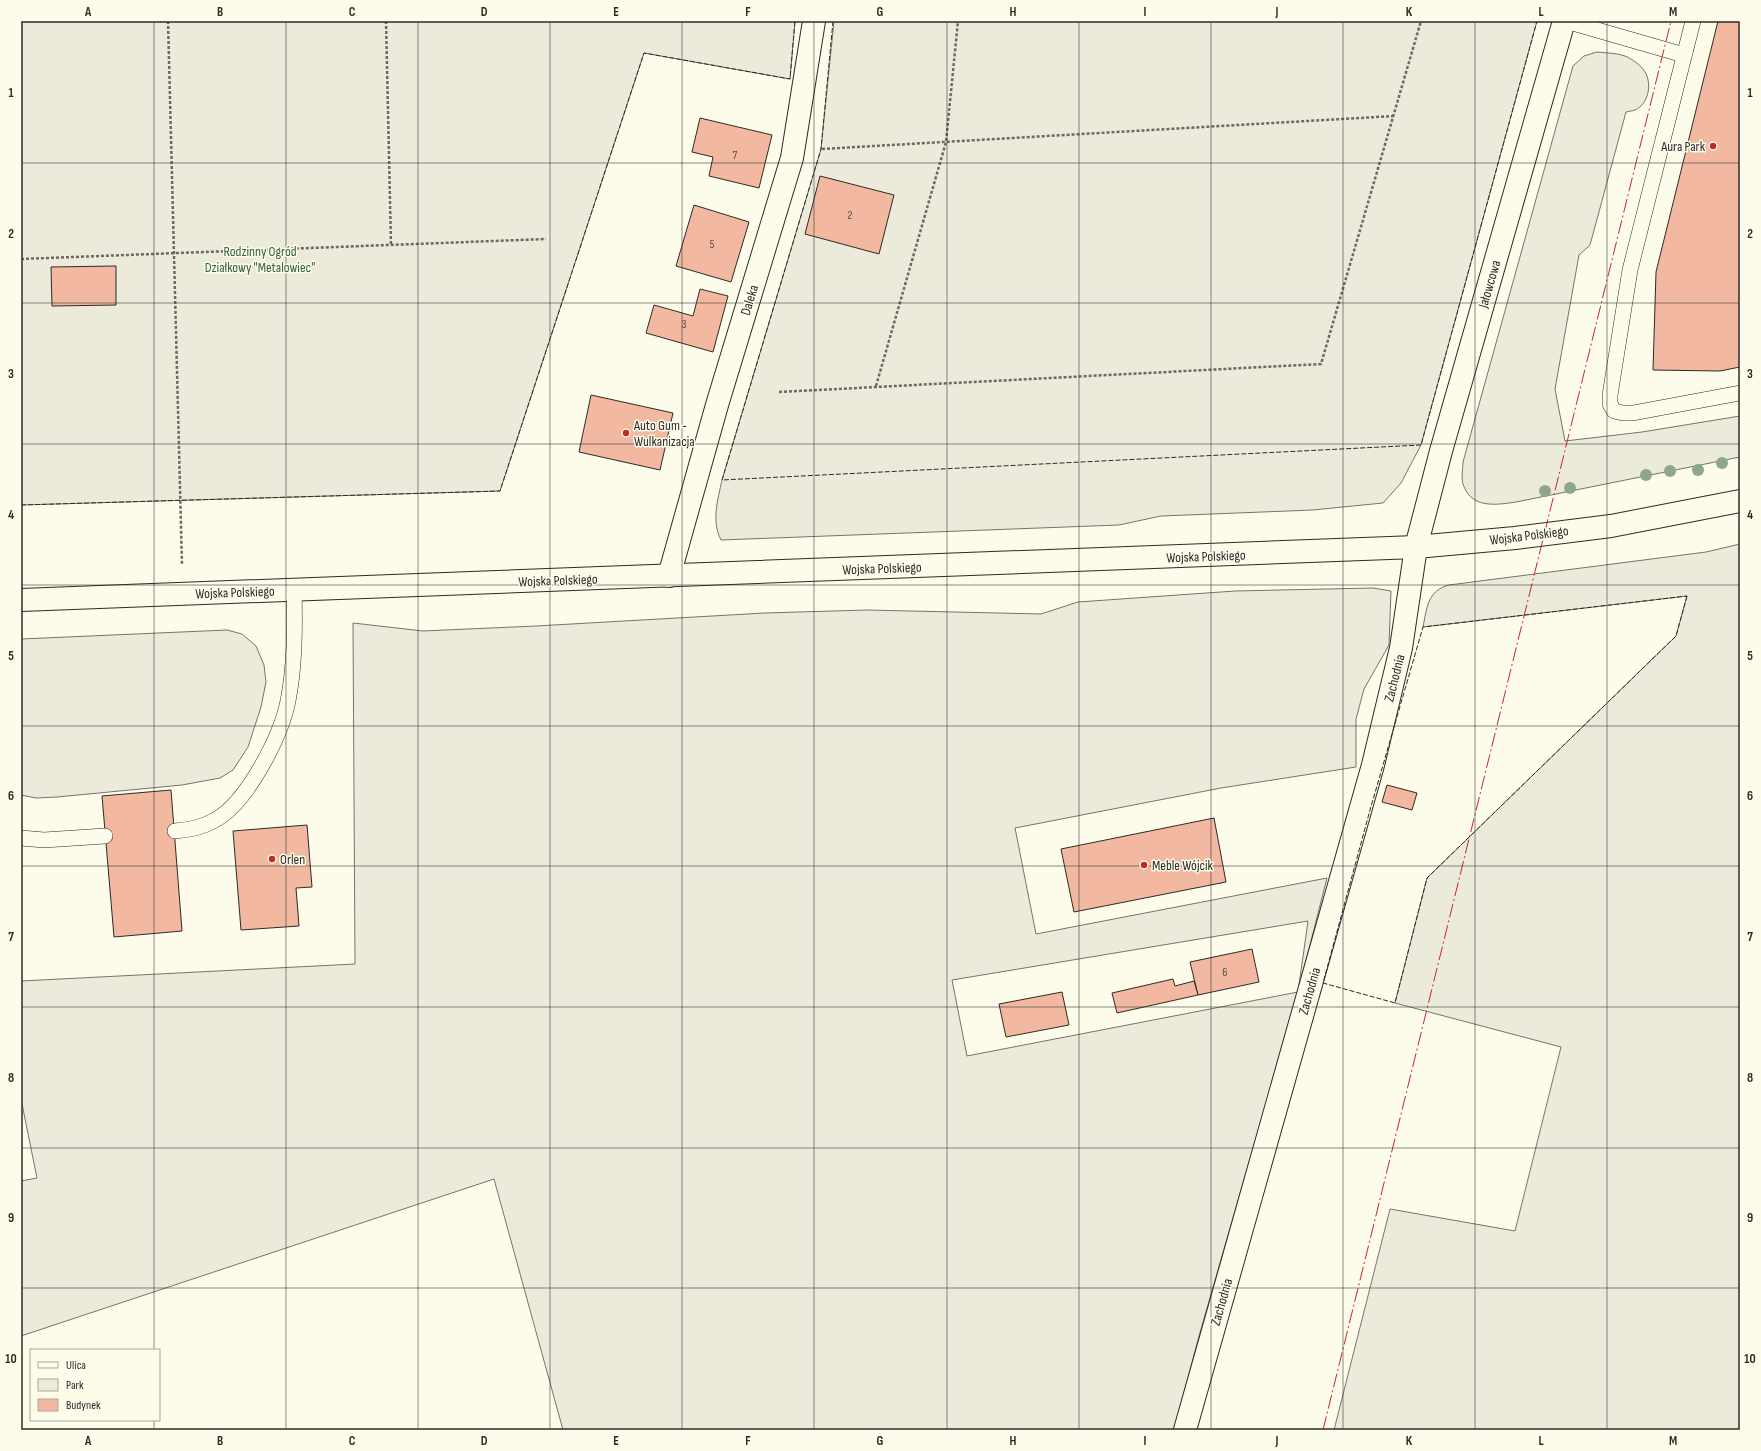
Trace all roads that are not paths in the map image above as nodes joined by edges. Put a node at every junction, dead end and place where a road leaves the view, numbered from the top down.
1 (814, 21) edge
2 (1565, 21) edge
3 (1692, 21) edge
4 (1684, 54) junction
5 (1740, 393) edge
6 (1740, 501) edge
7 (1416, 547) junction
8 (669, 576) junction
9 (294, 589) junction
10 (21, 600) edge
11 (174, 831) dead end
12 (105, 836) dead end
13 (21, 838) edge
14 (1185, 1430) edge

1 - 8 street, Daleka
2 - 4 lane
2 - 7 street, Jałowcowa
3 - 4 lane
4 - 5 lane
6 - 7 street, Wojska Polskiego
7 - 8 street, Wojska Polskiego
7 - 14 street, Zachodnia
8 - 9 street, Wojska Polskiego
9 - 10 street, Wojska Polskiego
9 - 11 lane
12 - 13 lane

